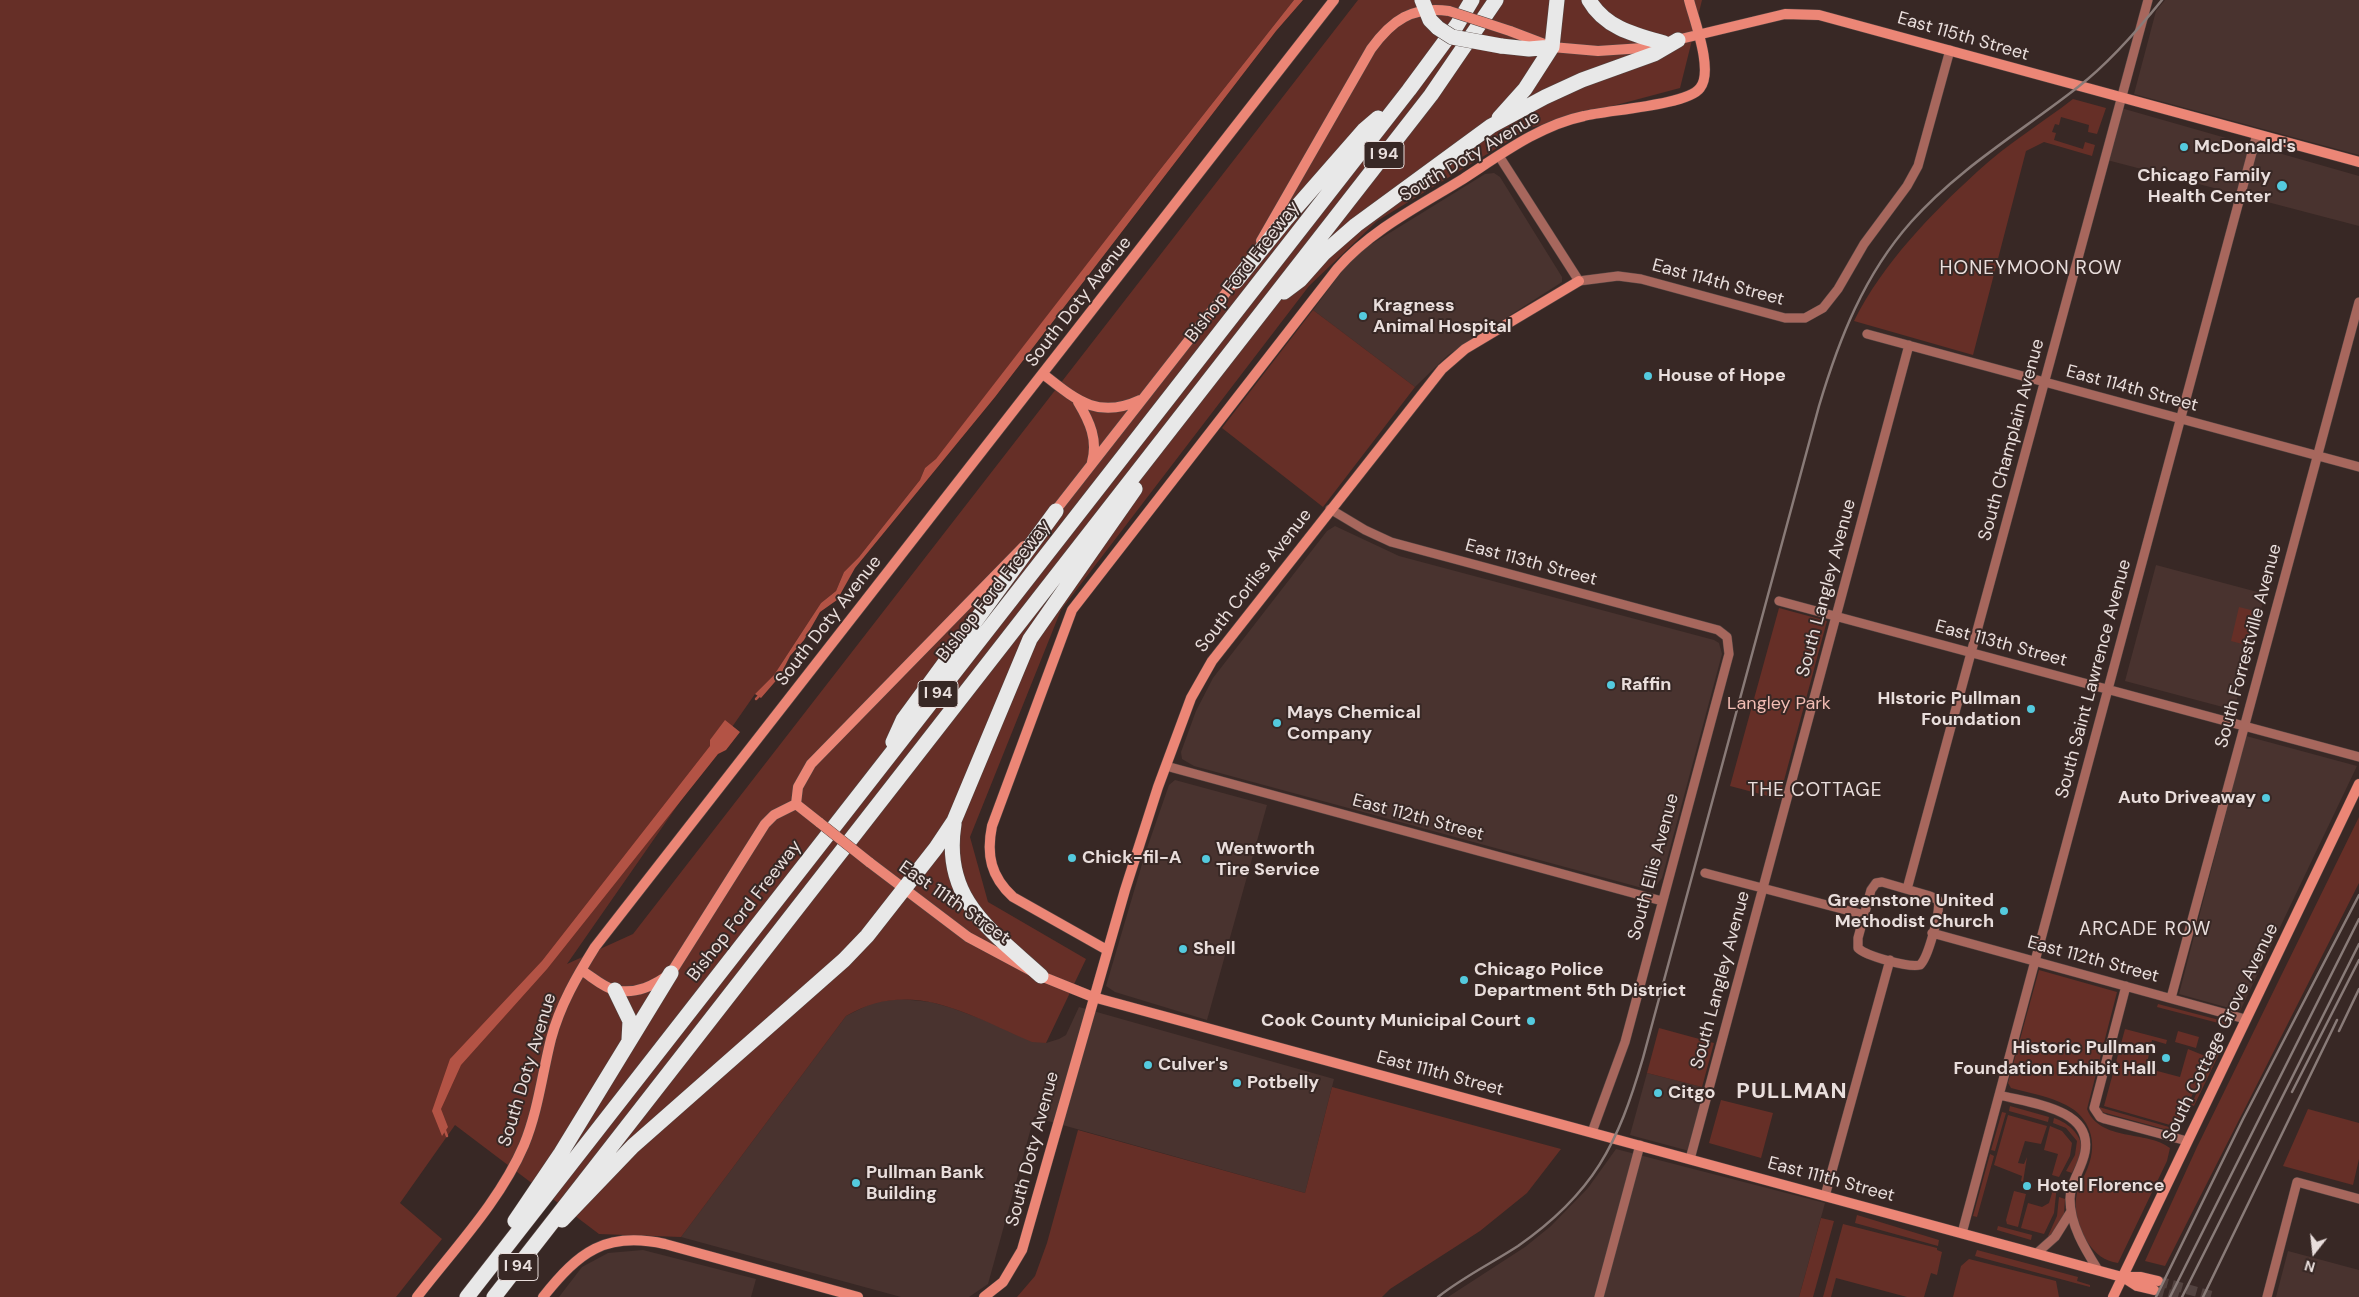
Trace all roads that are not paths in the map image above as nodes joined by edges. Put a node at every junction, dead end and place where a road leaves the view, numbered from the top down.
1 (1334, 0) edge
2 (1472, 0) edge
3 (1496, 0) edge
4 (1558, 0) edge
5 (1589, 0) edge
6 (1689, 0) edge
7 (2148, 0) edge
8 (1424, 5) edge
9 (1698, 34) junction
10 (1671, 41) junction
11 (1552, 48) junction
12 (1950, 50) junction
13 (1409, 90) junction
14 (2122, 97) junction
15 (1491, 126) junction
16 (2257, 134) junction
17 (1499, 156) junction
18 (2359, 162) edge
19 (1236, 280) junction
20 (1579, 281) junction
21 (1267, 305) junction
22 (2358, 306) edge
23 (1867, 334) dead end
24 (1909, 345) junction
25 (1043, 374) junction
26 (2044, 382) junction
27 (1142, 400) junction
28 (1078, 402) junction
29 (2181, 419) junction
30 (1155, 450) junction
31 (2318, 456) junction
32 (1091, 466) junction
33 (2359, 467) edge
34 (1330, 509) junction
35 (1056, 511) junction
36 (1779, 601) dead end
37 (1836, 616) junction
38 (1726, 637) joint
39 (1971, 653) junction
40 (2108, 690) junction
41 (2245, 726) junction
42 (2359, 757) edge
43 (1166, 766) junction
44 (880, 768) junction
45 (2359, 784) edge
46 (796, 804) junction
47 (954, 821) junction
48 (1705, 873) dead end
49 (904, 887) junction
50 (1763, 889) junction
51 (1907, 889) junction
52 (1662, 902) junction
53 (1864, 914) junction
54 (1932, 933) junction
55 (1107, 950) junction
56 (1890, 960) junction
57 (2035, 961) junction
58 (581, 970) junction
59 (672, 973) junction
60 (1041, 976) junction
61 (2126, 986) junction
62 (614, 990) junction
63 (1093, 997) junction
64 (2171, 998) junction
65 (2245, 1019) junction
66 (627, 1045) junction
67 (1999, 1095) junction
68 (1592, 1132) junction
69 (2188, 1141) junction
70 (1640, 1145) junction
71 (1690, 1159) junction
72 (1825, 1196) junction
73 (2359, 1198) edge
74 (2070, 1213) junction
75 (1962, 1233) junction
76 (542, 1236) junction
77 (2037, 1253) junction
78 (2098, 1270) junction
79 (482, 1277) junction
80 (2122, 1277) junction
81 (2156, 1286) tunnel mouth
82 (417, 1297) edge
83 (467, 1297) edge
84 (494, 1297) edge
85 (544, 1297) edge
86 (858, 1297) edge
87 (984, 1297) edge
88 (1599, 1297) edge
89 (2113, 1297) edge
90 (2267, 1297) edge

1 - 25 street, South Doty Avenue
2 - 13 highway, Bishop Ford Freeway / I 94
3 - 21 highway, I 94
4 - 11 highway
5 - 10 highway
6 - 9 street, South Doty Avenue
7 - 14 street, South Champlain Avenue
8 - 11 street, East 115th Street, bridge
8 - 11 highway, bridge
8 - 19 street
9 - 10 street, East 115th Street
9 - 12 street, East 115th Street
9 - 17 street, South Doty Avenue
10 - 11 street, East 115th Street
10 - 15 highway
11 - 15 highway
12 - 14 street, East 115th Street
12 - 20 street, East 114th Street
13 - 19 highway
13 - 44 highway, Bishop Ford Freeway / I 94
14 - 16 street, East 115th Street
14 - 26 street, South Champlain Avenue
15 - 21 highway
16 - 18 street, East 115th Street
16 - 29 street, South Saint Lawrence Avenue
17 - 20 street
17 - 55 street, South Doty Avenue
19 - 27 street
20 - 34 street, South Corliss Avenue
21 - 30 highway, I 94
22 - 31 street, South Forrestville Avenue
23 - 24 street, East 114th Street
24 - 26 street, East 114th Street
24 - 37 street, South Langley Avenue
25 - 28 street
25 - 58 street, South Doty Avenue
26 - 29 street, East 114th Street
26 - 39 street, South Champlain Avenue
27 - 28 street
27 - 32 street
28 - 32 street
29 - 31 street, East 114th Street
29 - 40 street, South Saint Lawrence Avenue
30 - 47 highway
30 - 76 highway, I 94
31 - 33 street, East 114th Street
31 - 41 street, South Forrestville Avenue
32 - 35 street
34 - 38 street, East 113th Street
34 - 43 street, South Corliss Avenue
35 - 44 highway
35 - 46 street
36 - 37 street, East 113th Street
37 - 39 street, East 113th Street
37 - 50 street, South Langley Avenue
38 - 52 street, South Ellis Avenue
39 - 40 street, East 113th Street
39 - 51 street, South Champlain Avenue
40 - 41 street, East 113th Street
40 - 57 street, South Saint Lawrence Avenue
41 - 42 street, East 113th Street
41 - 64 street, South Forrestville Avenue
43 - 52 street, East 112th Street
43 - 55 street, South Corliss Avenue
44 - 79 highway, Bishop Ford Freeway / I 94
45 - 65 street, South Cottage Grove Avenue
46 - 49 street, East 111th Street, bridge
46 - 59 street
47 - 49 highway
47 - 60 highway
48 - 50 street
49 - 60 street, East 111th Street
49 - 76 highway
50 - 53 street
50 - 71 street, South Langley Avenue
51 - 53 street
51 - 54 street
52 - 68 street, South Ellis Avenue
53 - 56 street
54 - 56 street
54 - 57 street, East 112th Street
55 - 63 street, South Corliss Avenue
56 - 72 street
57 - 61 street, East 112th Street
57 - 67 street, South Saint Lawrence Avenue
58 - 62 street
58 - 82 street, South Doty Avenue
59 - 62 street
59 - 66 highway
60 - 63 street, East 111th Street
61 - 64 street, East 112th Street
61 - 69 street
62 - 66 highway
63 - 68 street, East 111th Street
63 - 87 street, South Doty Avenue
64 - 65 street, East 112th Street
65 - 69 street, South Cottage Grove Avenue
66 - 79 highway
67 - 74 street
67 - 75 street, South Saint Lawrence Avenue
68 - 70 street, East 111th Street
69 - 80 street, South Cottage Grove Avenue
70 - 71 street, East 111th Street
70 - 88 street
71 - 72 street, East 111th Street
72 - 75 street, East 111th Street
73 - 90 street
74 - 77 street
74 - 78 street
75 - 77 street, East 111th Street
76 - 84 highway, I 94
77 - 78 street, East 111th Street
78 - 80 street, East 111th Street
79 - 83 highway, Bishop Ford Freeway / I 94
80 - 81 street, East 111th Street
80 - 89 street, South Cottage Grove Avenue
85 - 86 street

